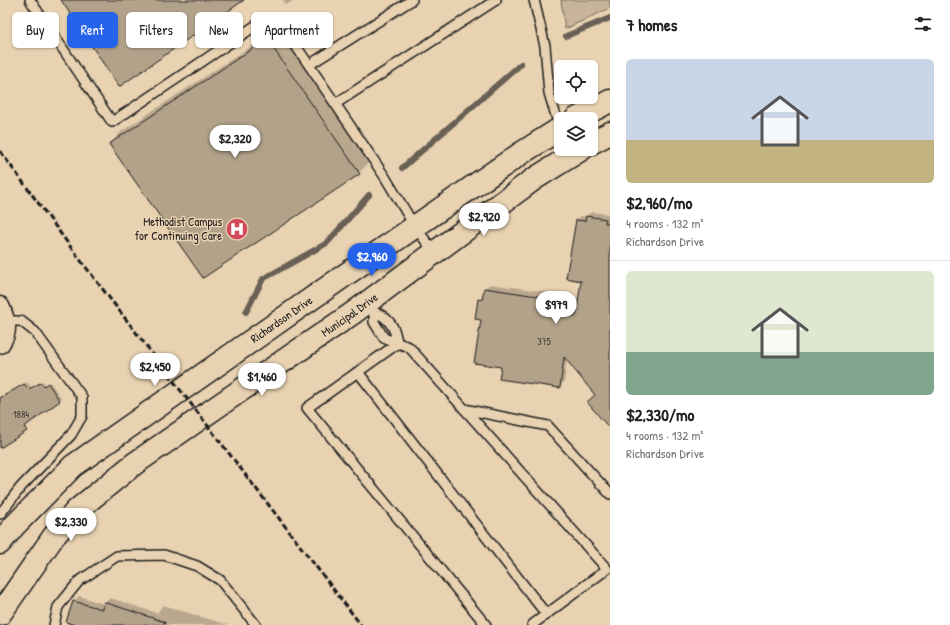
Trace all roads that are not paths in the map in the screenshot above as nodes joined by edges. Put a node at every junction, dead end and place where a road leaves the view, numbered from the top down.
1 (30, 0) edge
2 (412, 0) edge
3 (496, 0) edge
4 (534, 0) edge
5 (309, 65) junction
6 (610, 101) edge
7 (335, 104) junction
8 (558, 112) edge
9 (590, 112) edge
10 (554, 133) edge
11 (610, 133) edge
12 (598, 139) edge
13 (568, 156) edge
14 (415, 227) junction
15 (435, 253) junction
16 (348, 273) junction
17 (371, 307) junction
18 (3, 313) edge
19 (0, 344) edge
20 (397, 344) junction
21 (358, 372) junction
22 (464, 409) junction
23 (610, 494) edge
24 (0, 514) edge
25 (0, 543) edge
26 (608, 567) edge
27 (0, 614) edge
28 (546, 614) junction
29 (54, 625) edge
30 (256, 625) edge
31 (486, 625) edge
32 (532, 625) edge

1 - 5 lane
2 - 5 lane
3 - 7 lane
4 - 8 lane
5 - 7 lane
6 - 9 street
7 - 14 lane
10 - 14 street, Richardson Drive
11 - 12 street, Municipal Drive
13 - 15 street, Municipal Drive
14 - 15 lane
14 - 16 street, Richardson Drive
15 - 17 street, Municipal Drive
16 - 17 street
16 - 25 street, Richardson Drive
17 - 20 lane
17 - 20 lane
17 - 27 street, Municipal Drive
18 - 19 street
18 - 24 lane
20 - 21 lane
20 - 22 lane
21 - 28 lane
21 - 31 lane
22 - 23 lane
22 - 26 lane
26 - 28 lane
28 - 32 lane
29 - 30 lane

